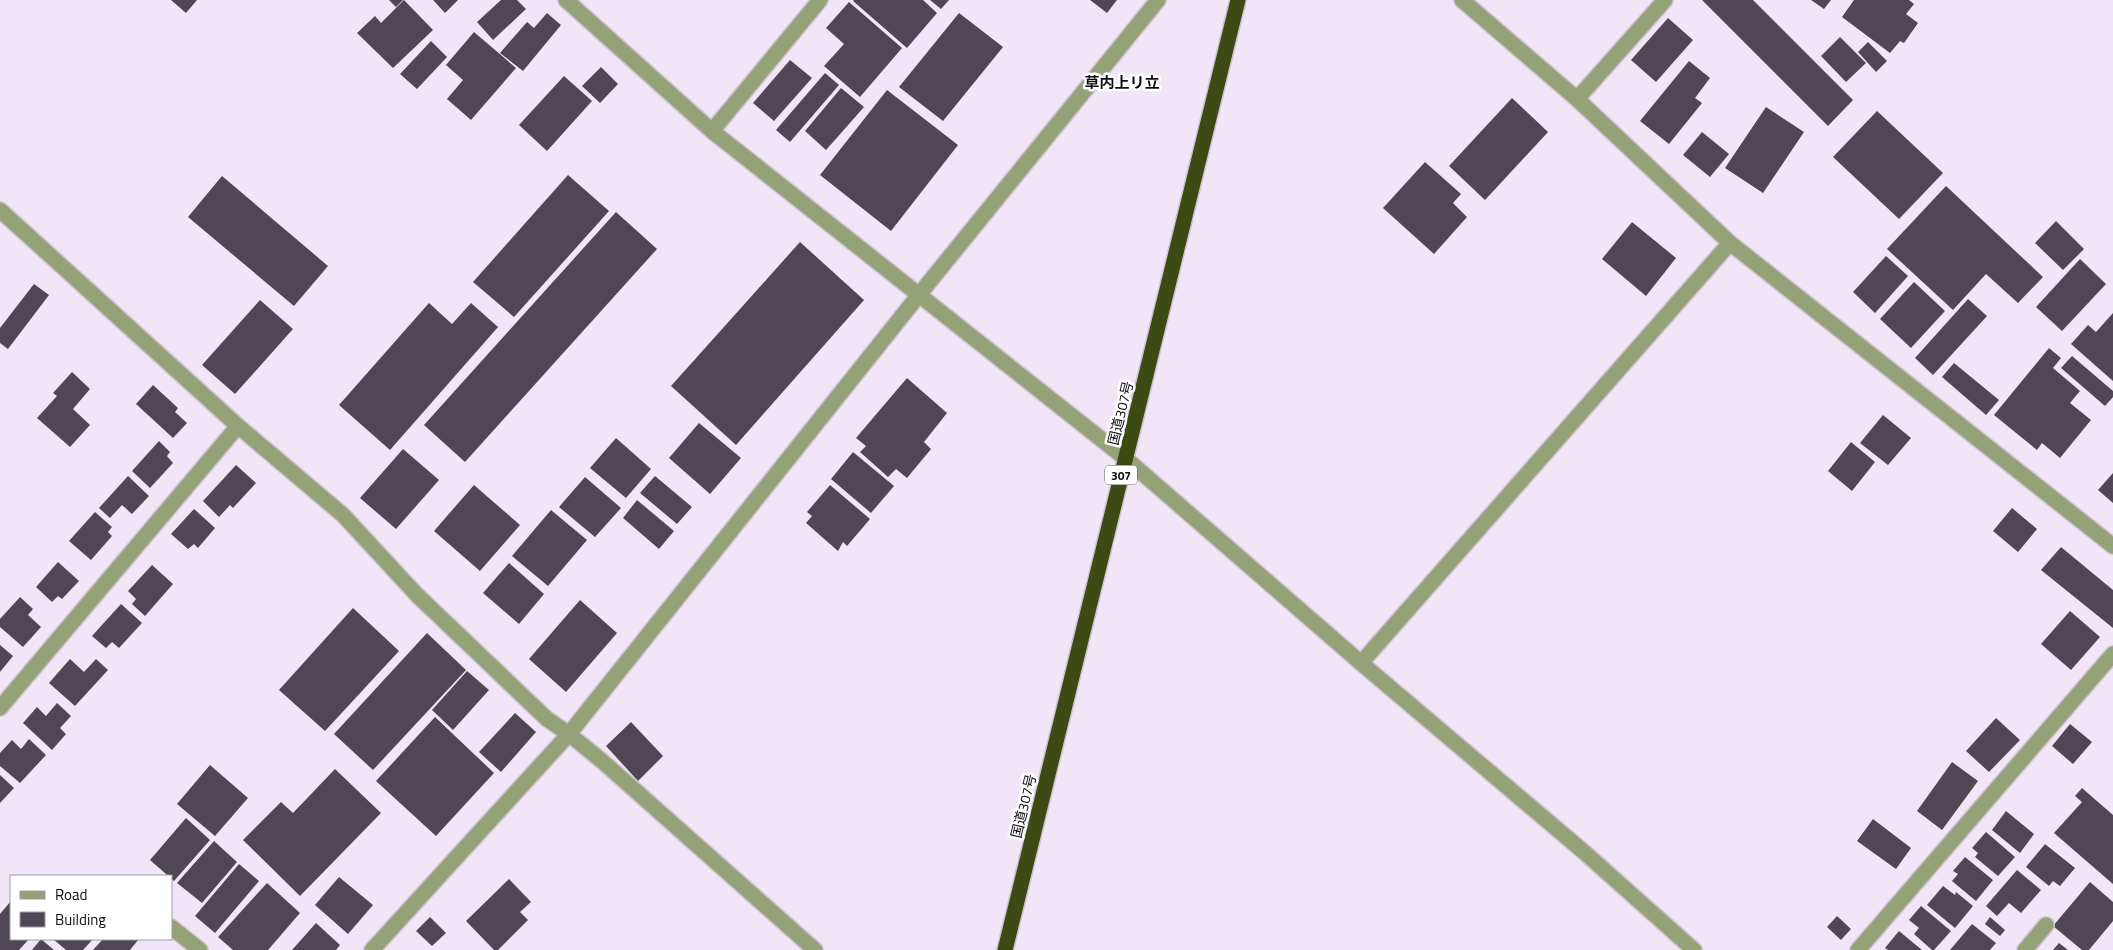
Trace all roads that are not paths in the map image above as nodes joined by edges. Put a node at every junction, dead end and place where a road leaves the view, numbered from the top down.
1 (566, 0) edge
2 (820, 0) edge
3 (1158, 0) edge
4 (1238, 0) edge
5 (1462, 0) edge
6 (1665, 0) edge
7 (1577, 99) junction
8 (712, 131) junction
9 (0, 210) edge
10 (1730, 243) junction
11 (918, 296) junction
12 (238, 426) junction
13 (1125, 458) junction
14 (2113, 546) edge
15 (2113, 654) edge
16 (1361, 663) junction
17 (0, 708) edge
18 (569, 734) junction
19 (2046, 925) dead end
20 (172, 928) edge
21 (200, 950) edge
22 (372, 950) edge
23 (815, 950) edge
24 (1005, 950) edge
25 (1694, 950) edge
26 (1858, 950) edge
27 (2025, 950) edge

1 - 8 street
2 - 8 street
3 - 11 street
4 - 13 highway, 国道307号 / 307
5 - 7 street
6 - 7 street
7 - 10 street
8 - 11 street
9 - 12 street
10 - 14 street
10 - 16 street
11 - 13 street
11 - 18 street
12 - 17 street
12 - 18 street
13 - 16 street
13 - 24 highway, 国道307号 / 307
15 - 26 street
16 - 25 street
18 - 22 street
18 - 23 street
19 - 27 street
20 - 21 street

